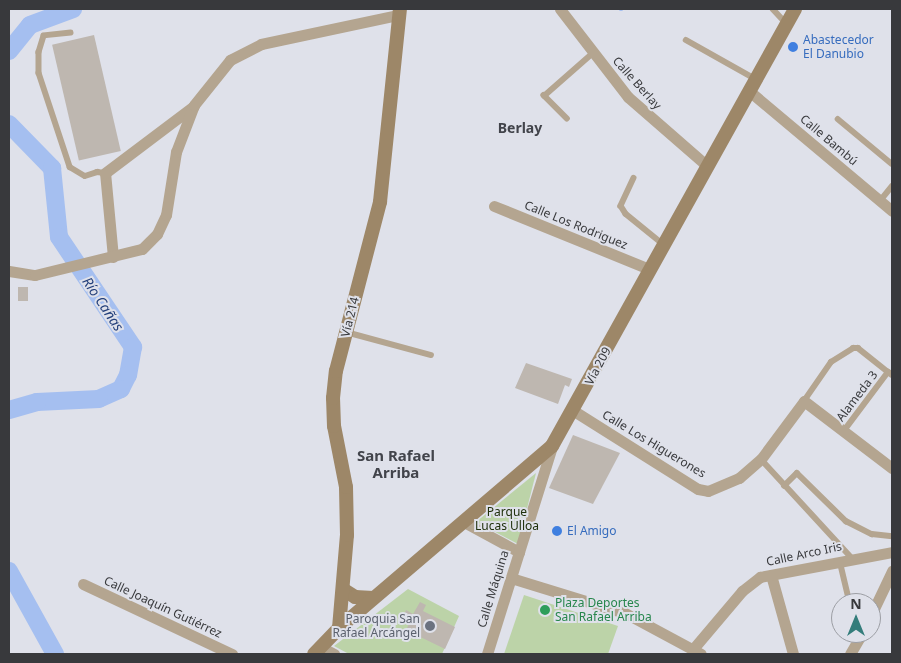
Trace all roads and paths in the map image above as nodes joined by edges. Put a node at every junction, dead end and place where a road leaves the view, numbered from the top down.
1 (560, 9) edge
2 (773, 9) edge
3 (795, 9) edge
4 (399, 12) edge
5 (786, 23) junction
6 (71, 33) dead end
7 (686, 40) dead end
8 (593, 53) junction
9 (751, 84) junction
10 (194, 105) junction
11 (567, 119) dead end
12 (838, 119) dead end
13 (892, 164) edge
14 (706, 165) junction
15 (104, 174) junction
16 (634, 178) dead end
17 (892, 186) edge
18 (880, 201) junction
19 (494, 206) dead end
20 (892, 211) edge
21 (663, 244) junction
22 (113, 257) junction
23 (649, 269) junction
24 (9, 271) edge
25 (346, 332) junction
26 (431, 355) dead end
27 (890, 374) edge
28 (804, 400) junction
29 (574, 411) junction
30 (843, 432) junction
31 (552, 446) junction
32 (761, 459) junction
33 (890, 463) edge
34 (784, 486) junction
35 (462, 521) junction
36 (892, 536) edge
37 (519, 552) junction
38 (892, 552) edge
39 (852, 558) junction
40 (840, 561) junction
41 (892, 571) edge
42 (771, 575) junction
43 (511, 578) junction
44 (83, 584) dead end
45 (344, 590) junction
46 (848, 593) edge
47 (881, 594) edge
48 (373, 598) junction
49 (339, 628) junction
50 (318, 651) edge
51 (697, 652) edge
52 (232, 654) edge
53 (334, 654) edge
54 (487, 654) edge
55 (793, 654) edge

1 - 8 street, Calle Berlay
2 - 5 lane
3 - 5 main road, Vía 209
4 - 10 street
4 - 25 main road, Vía 214
5 - 9 main road, Vía 209
6 - 15 lane
7 - 9 lane
8 - 11 lane
8 - 14 street, Calle Berlay
9 - 14 main road, Vía 209
9 - 18 street, Calle Bambú
10 - 15 street
10 - 22 street
12 - 13 lane
14 - 21 main road, Vía 209
15 - 22 street
16 - 21 lane
17 - 18 lane
18 - 20 street, Calle Bambú
19 - 23 street, Calle Los Rodriguez
21 - 23 main road, Vía 209
22 - 24 street
23 - 29 main road, Vía 209
25 - 26 lane
25 - 45 main road, Vía 214
27 - 28 lane
27 - 30 lane, Alameda 3
28 - 30 street
28 - 32 street, Calle Los Higuerones
29 - 31 main road, Vía 209
29 - 32 street, Calle Los Higuerones
30 - 33 street
31 - 35 main road, Vía 209
31 - 37 street, Calle Máquina
32 - 34 lane
34 - 36 lane
34 - 39 lane
35 - 37 street
35 - 48 main road, Vía 209
37 - 43 street, Calle Máquina
38 - 39 street, Calle Arco Iris
39 - 40 street, Calle Arco Iris
40 - 42 street, Calle Arco Iris
40 - 46 lane
41 - 47 street
42 - 51 street, Calle Arco Iris
42 - 55 street
43 - 51 street
43 - 54 street, Calle Máquina
44 - 52 street, Calle Joaquín Gutiérrez
45 - 48 main road
45 - 49 main road, Vía 214
48 - 49 main road, Vía 209
49 - 50 main road, Vía 209
50 - 53 street

